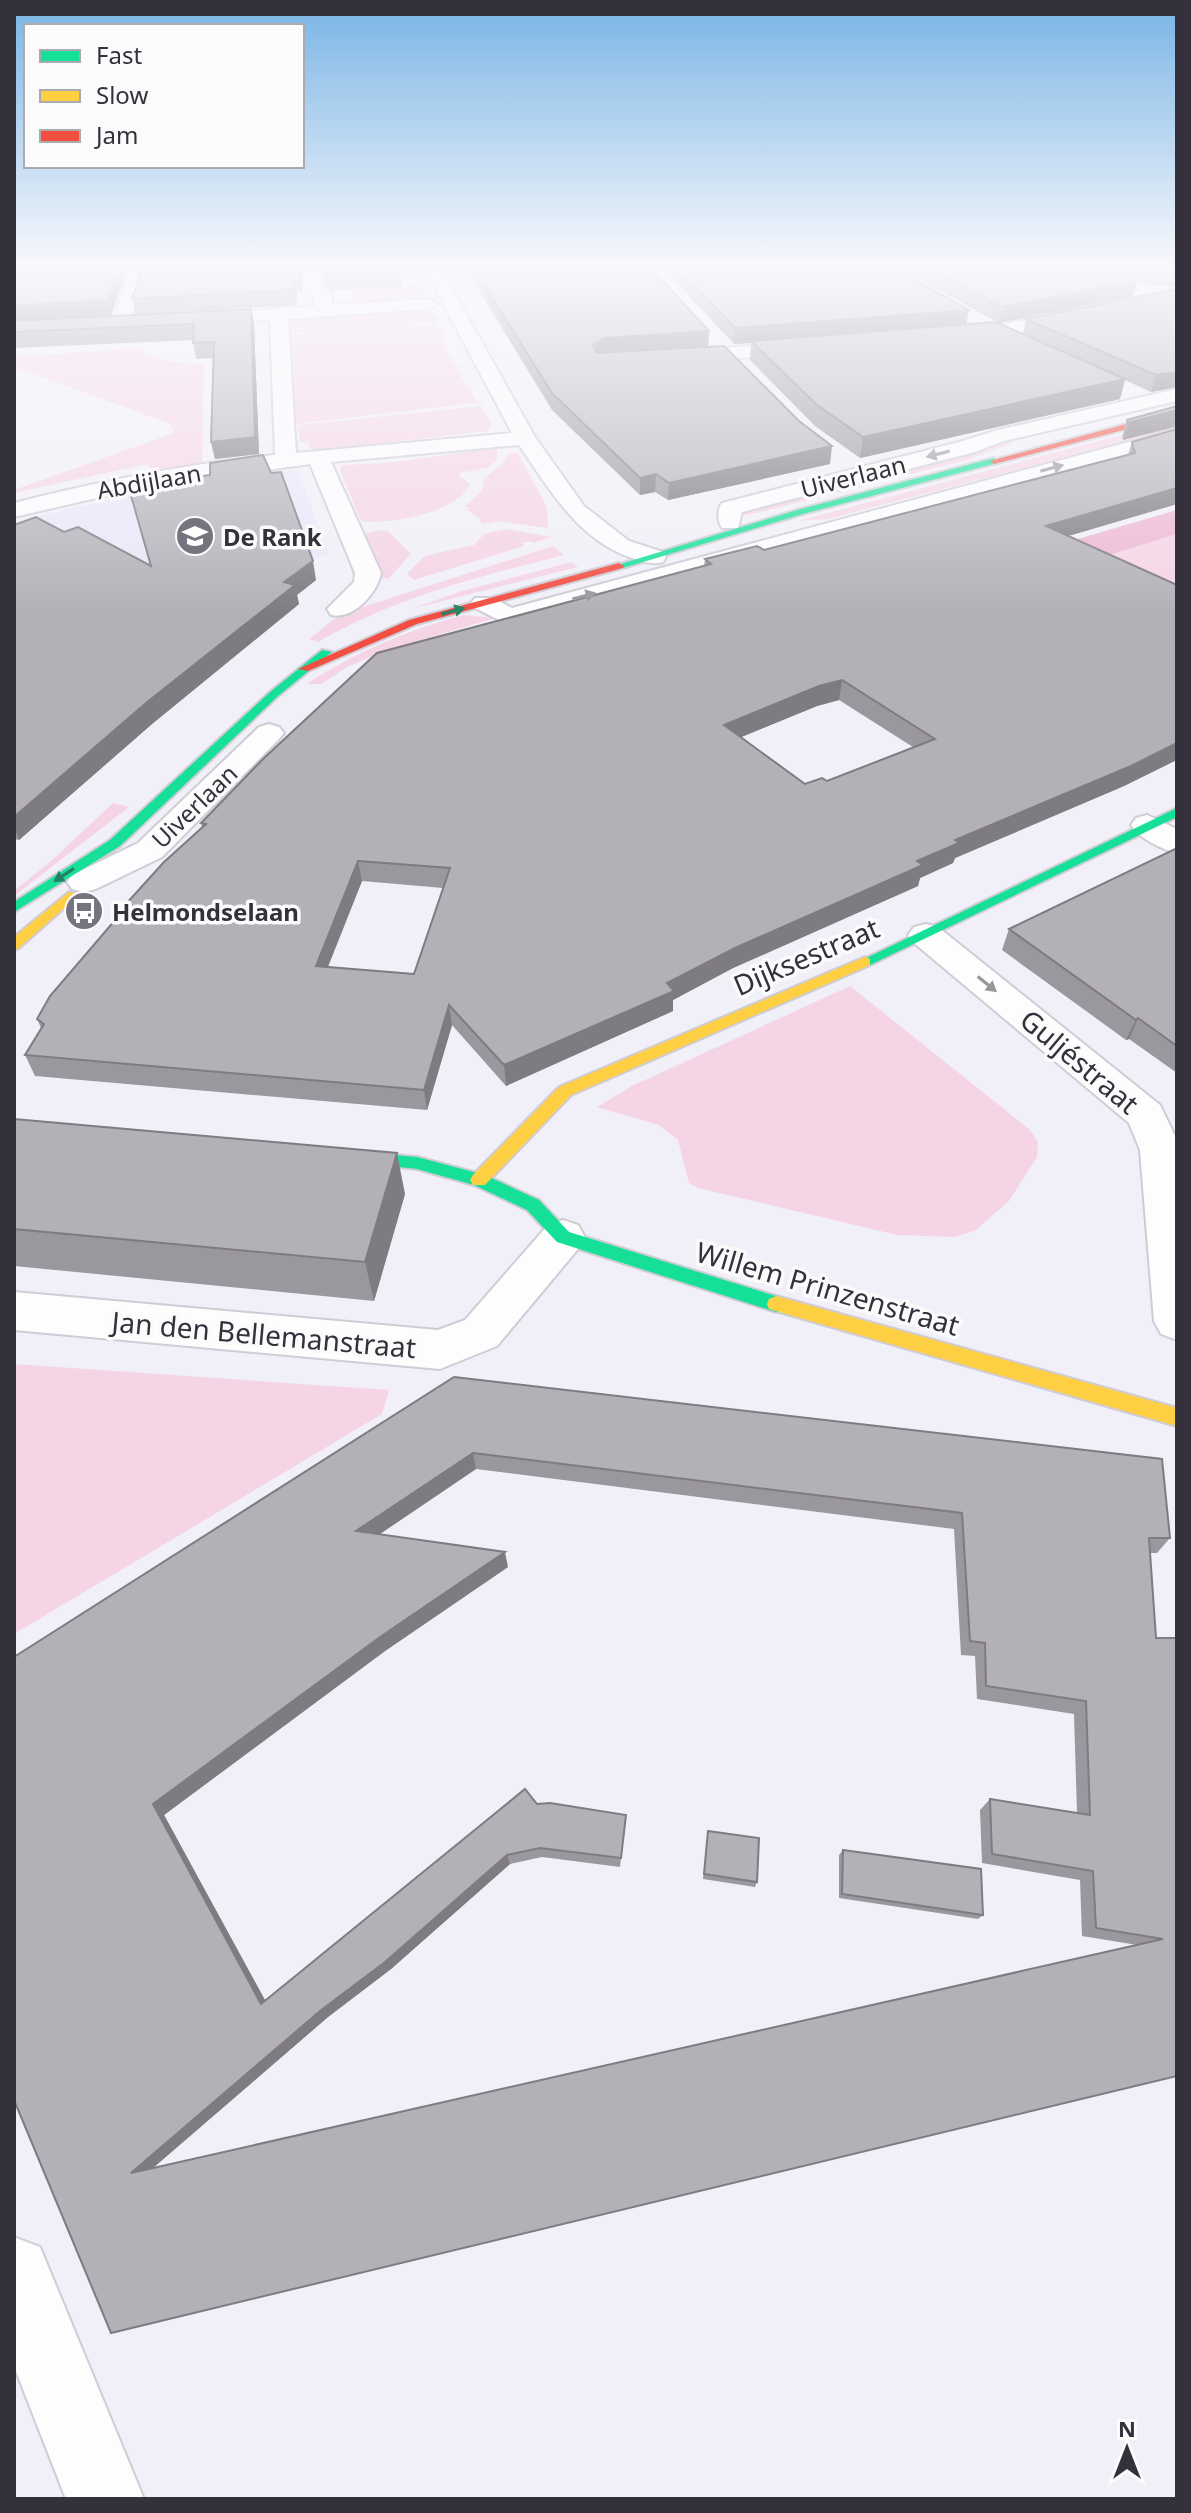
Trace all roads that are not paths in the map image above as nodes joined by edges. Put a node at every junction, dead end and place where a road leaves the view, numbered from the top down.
1 (282, 381) edge
2 (494, 381) edge
3 (1124, 390) edge
4 (1177, 395) edge
5 (1151, 402) junction
6 (1177, 413) edge
7 (1177, 435) edge
8 (525, 438) junction
9 (839, 457) dead end
10 (318, 458) junction
11 (286, 461) junction
12 (861, 473) junction
13 (14, 510) edge
14 (807, 522) junction
15 (730, 523) junction
16 (762, 525) joint
17 (639, 548) junction
18 (595, 552) dead end
19 (484, 603) junction
20 (340, 609) dead end
21 (383, 614) dead end
22 (304, 669) junction
23 (254, 730) junction
24 (1177, 812) edge
25 (1147, 825) junction
26 (115, 843) junction
27 (1177, 843) edge
28 (84, 882) junction
29 (14, 908) edge
30 (926, 935) junction
31 (14, 945) edge
32 (314, 1154) edge
33 (479, 1180) junction
34 (563, 1237) junction
35 (14, 1311) edge
36 (1177, 1321) edge
37 (1177, 1417) edge
38 (14, 2273) edge
39 (105, 2499) edge

1 - 11 street
2 - 8 street
3 - 5 street
4 - 5 street, Uiverlaan
5 -> 12 street, Uiverlaan
6 - 14 main road, Uiverlaan
14 -> 7 street, Uiverlaan
8 - 10 street, Abdijlaan
8 - 17 street
9 - 12 street
10 - 11 street, Abdijlaan
10 - 20 street
11 - 13 street, Abdijlaan
12 - 15 street, Uiverlaan
14 - 15 main road, Uiverlaan
14 - 16 street, Uiverlaan
19 -> 14 street, Uiverlaan
15 - 17 main road, Uiverlaan
16 - 17 main road, Uiverlaan
17 - 18 main road, Uiverlaan
17 - 19 main road, Uiverlaan
22 -> 19 main road, Uiverlaan
21 - 22 main road, Uiverlaan
22 - 23 main road, Uiverlaan
23 - 26 main road, Uiverlaan
23 - 28 street, Uiverlaan
24 - 25 main road, Dijksestraat
25 - 27 street
25 - 30 main road, Dijksestraat
26 - 28 main road, Uiverlaan
26 -> 29 main road, Uiverlaan
28 - 31 main road, Uiverlaan
30 - 33 main road, Dijksestraat
30 -> 36 street, Guljéstraat
32 - 33 main road, Willem Prinzenstraat
33 - 34 main road, Willem Prinzenstraat
34 - 35 street, Jan den Bellemanstraat
34 - 37 main road, Willem Prinzenstraat
38 - 39 street

